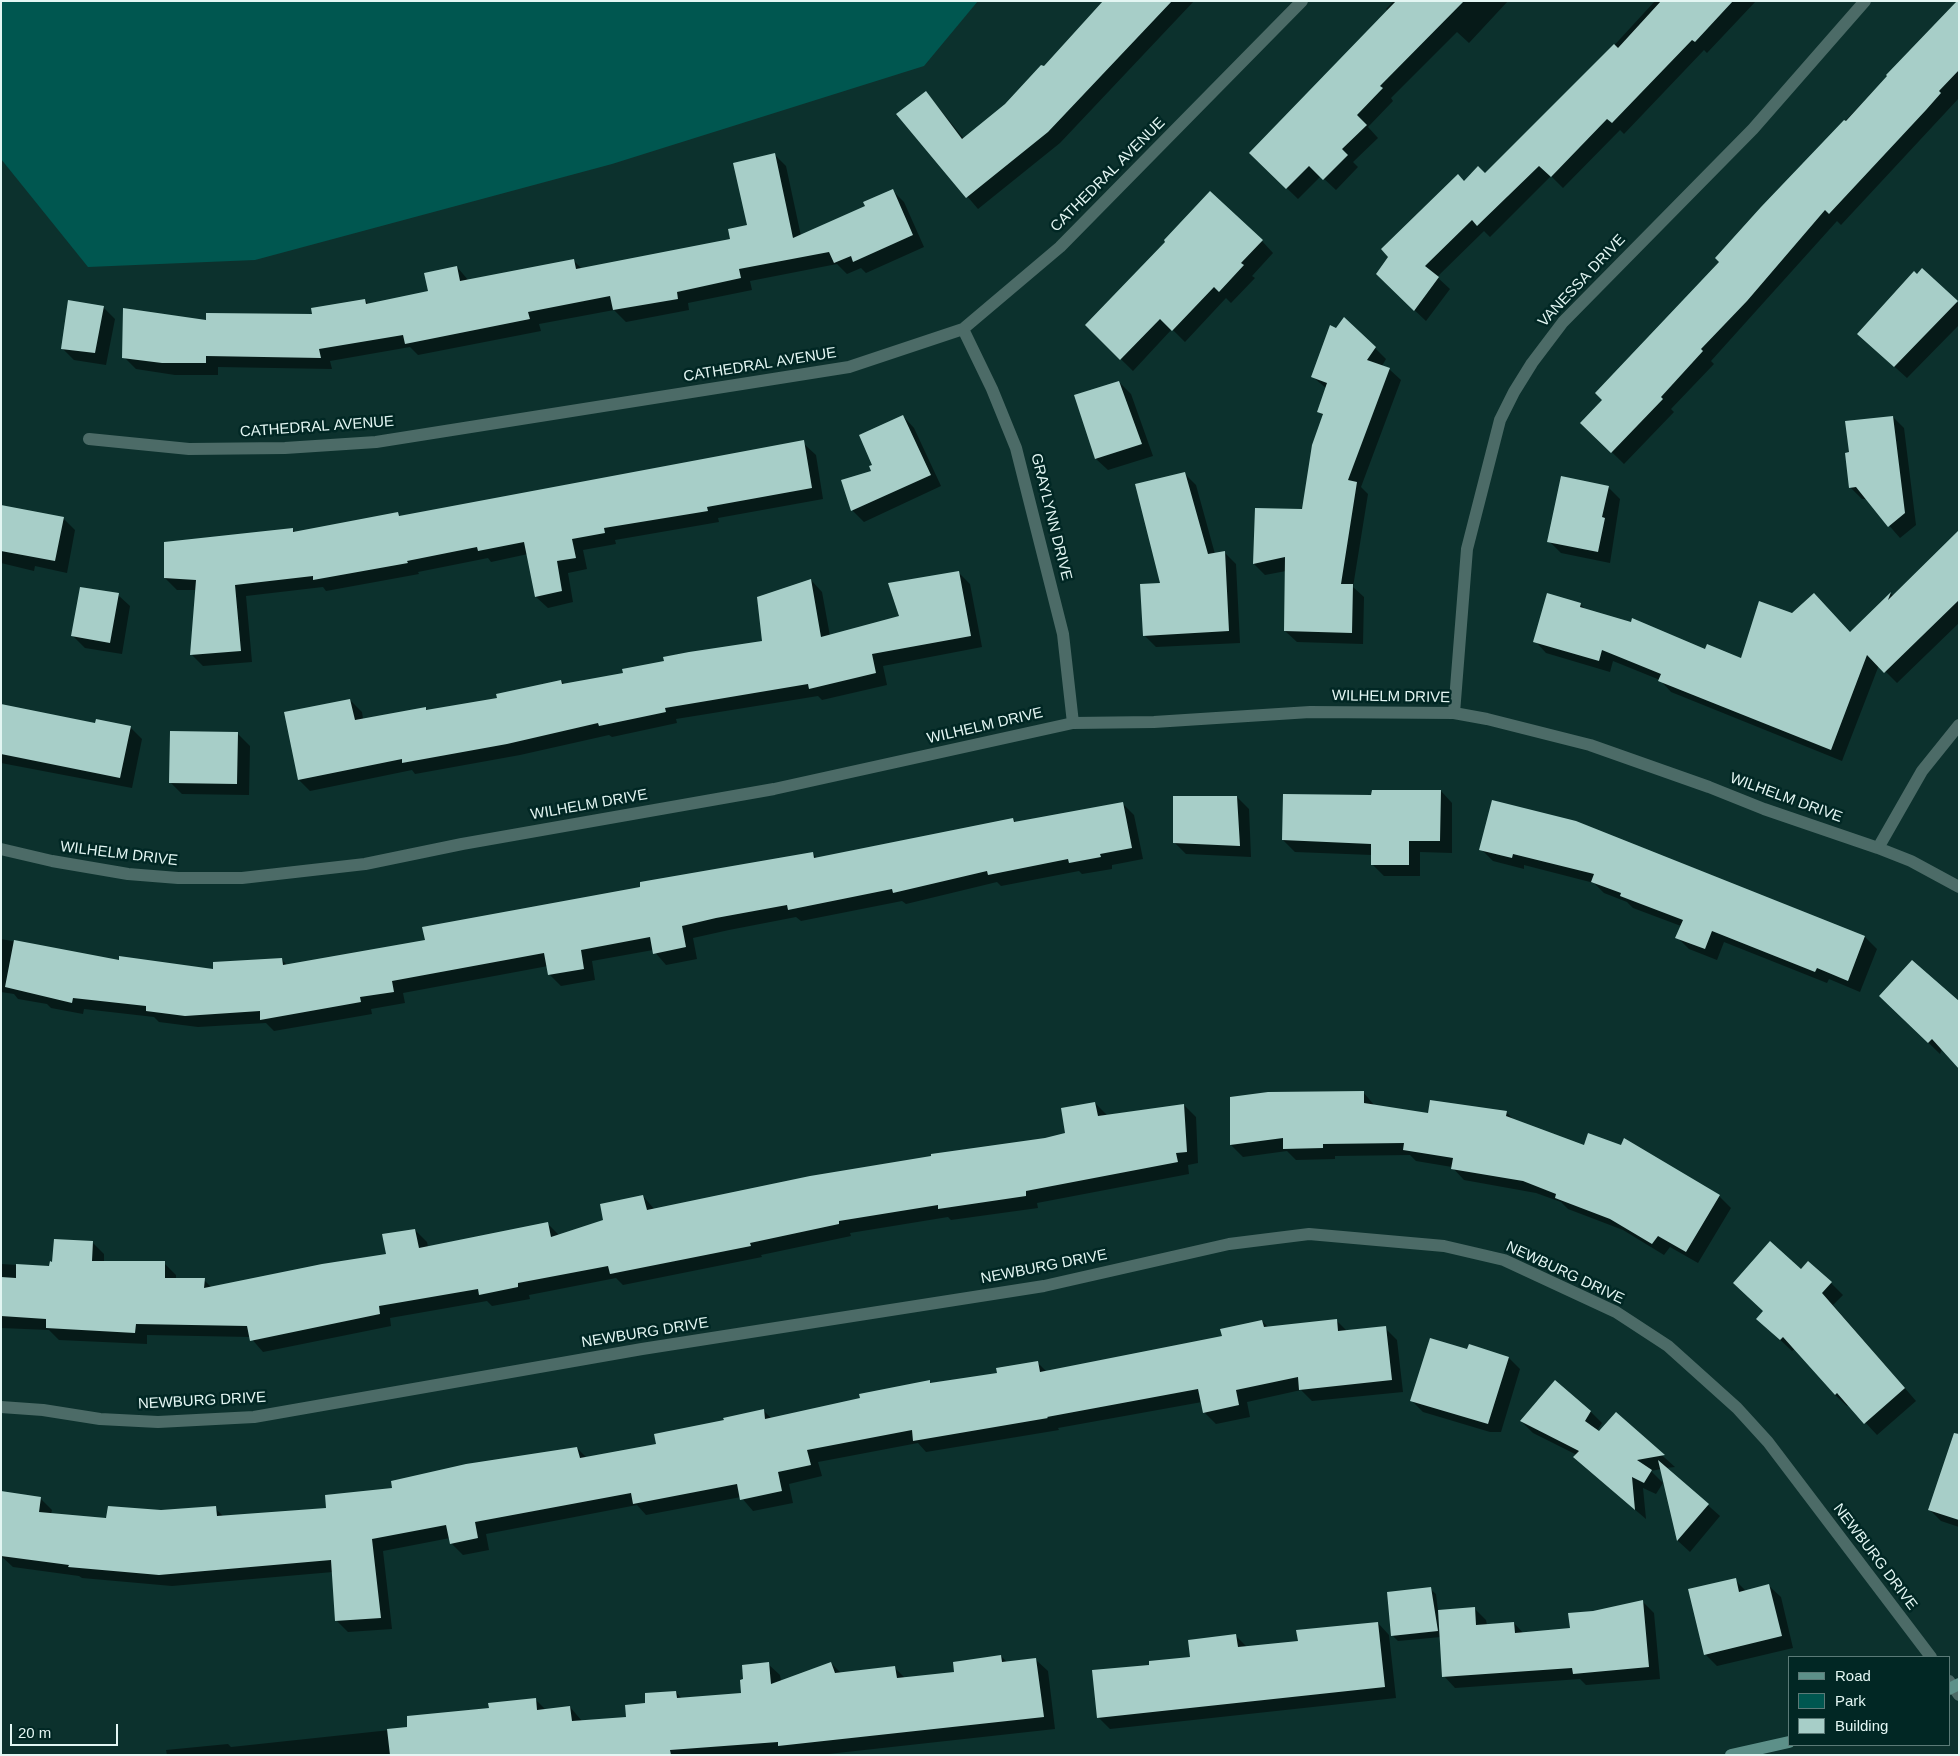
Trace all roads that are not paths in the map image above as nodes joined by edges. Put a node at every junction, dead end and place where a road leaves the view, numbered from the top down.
1 (1302, 1) edge
2 (1865, 1) edge
3 (963, 329) junction
4 (89, 439) dead end
5 (1454, 713) junction
6 (1073, 723) junction
7 (1959, 724) edge
8 (1878, 848) junction
9 (1, 849) edge
10 (1959, 887) edge
11 (1, 1407) edge
12 (1930, 1656) edge
13 (1788, 1742) edge
14 (1730, 1755) edge

1 - 3 street, CATHEDRAL AVENUE
2 - 5 street, VANESSA DRIVE
3 - 4 street, CATHEDRAL AVENUE
3 - 6 street, GRAYLYNN DRIVE
5 - 6 street, WILHELM DRIVE
5 - 8 street, WILHELM DRIVE
6 - 9 street, WILHELM DRIVE
7 - 8 street
8 - 10 street, WILHELM DRIVE
11 - 12 street, NEWBURG DRIVE
13 - 14 street

